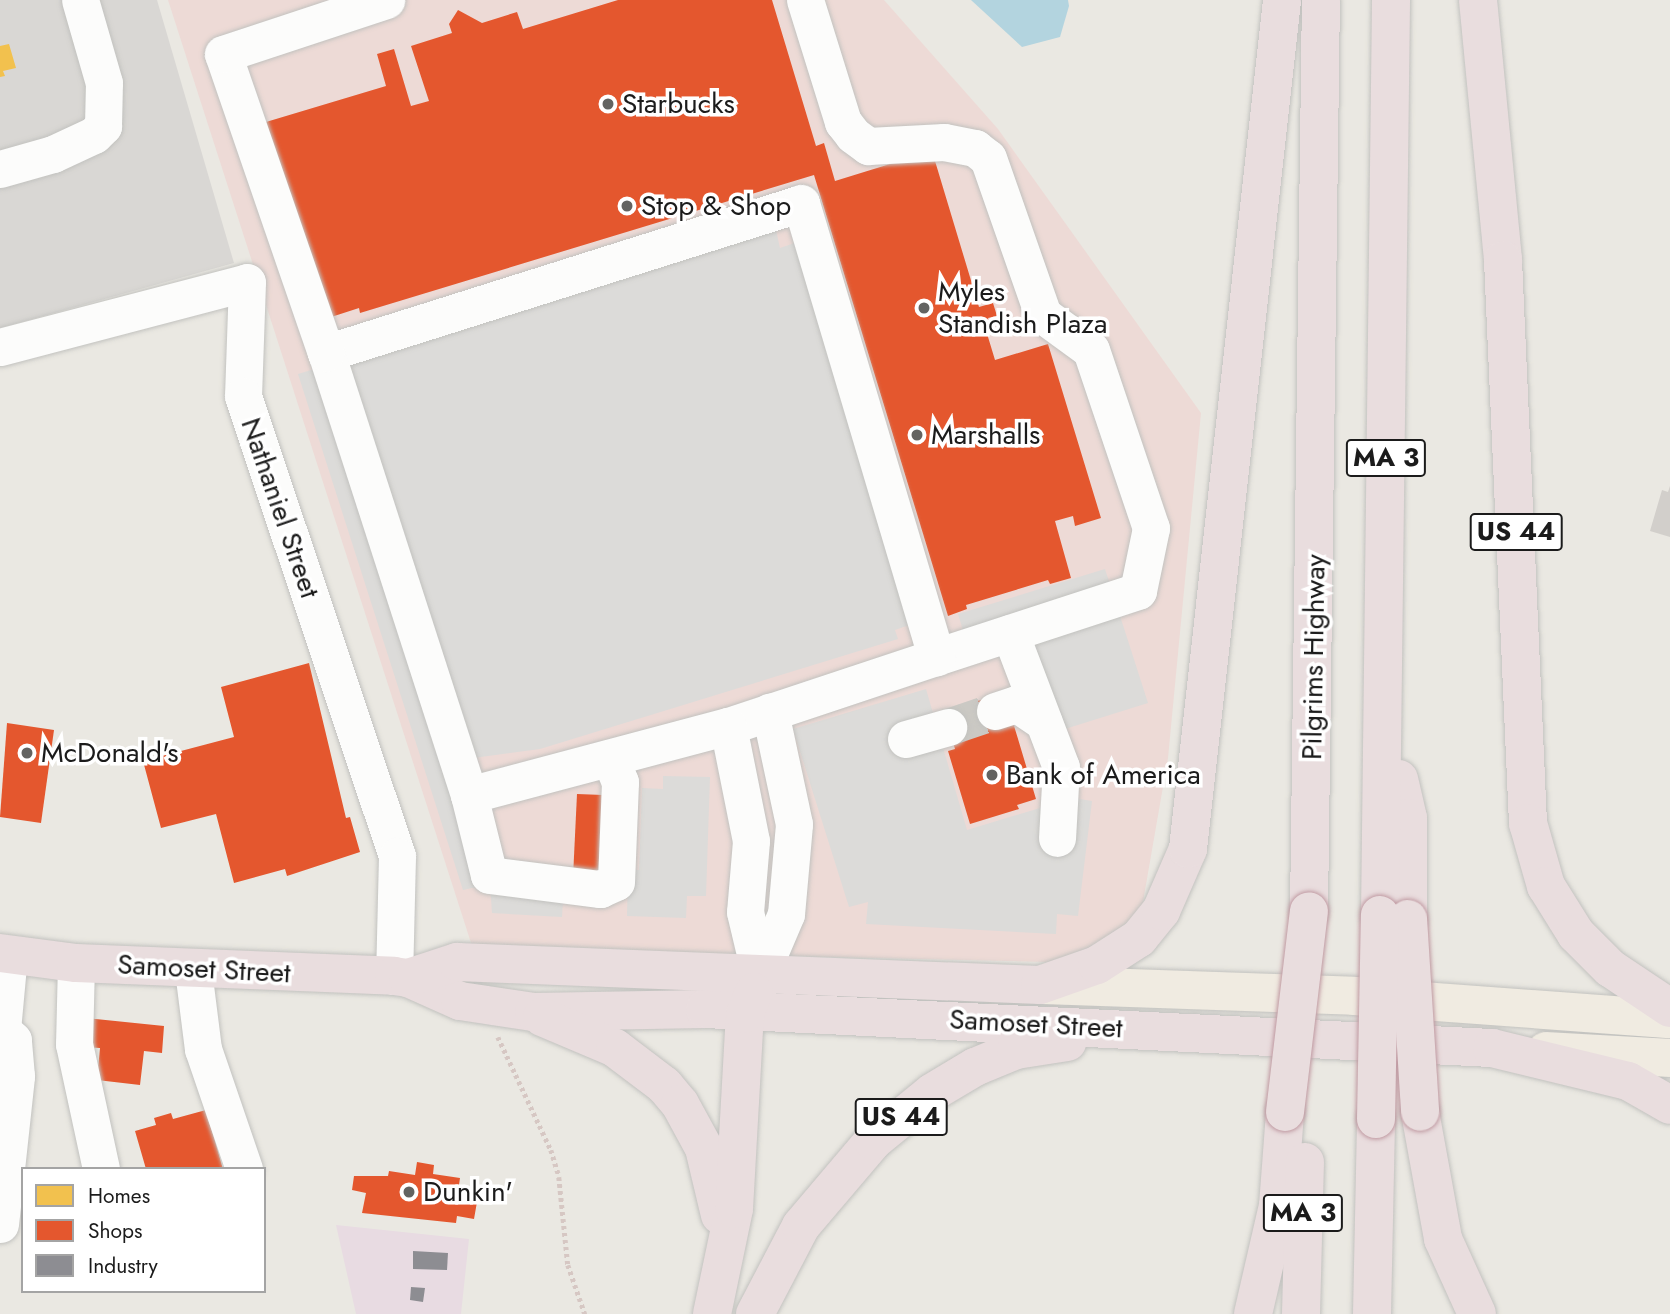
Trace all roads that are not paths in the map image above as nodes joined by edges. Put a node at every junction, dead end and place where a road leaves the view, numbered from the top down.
1 (80, 0) edge
2 (386, 0) edge
3 (804, 0) edge
4 (1282, 0) edge
5 (1321, 0) edge
6 (1391, 0) edge
7 (1478, 0) edge
8 (0, 169) edge
9 (0, 347) edge
10 (326, 353) junction
11 (1010, 633) junction
12 (936, 657) junction
13 (995, 711) tunnel mouth
14 (770, 712) junction
15 (1044, 722) junction
16 (728, 726) junction
17 (948, 727) tunnel mouth
18 (906, 739) dead end
19 (610, 758) junction
20 (469, 795) junction
21 (1057, 838) dead end
22 (1394, 917) junction
23 (4, 954) edge
24 (76, 963) junction
25 (193, 970) junction
26 (760, 975) junction
27 (401, 977) junction
28 (1040, 985) junction
29 (1670, 1008) edge
30 (534, 1013) junction
31 (745, 1014) junction
32 (1670, 1019) edge
33 (1127, 1028) junction
34 (1, 1030) edge
35 (1492, 1048) junction
36 (1670, 1058) edge
37 (1670, 1104) edge
38 (1296, 1112) junction
39 (101, 1167) edge
40 (243, 1167) edge
41 (0, 1224) edge
42 (723, 1255) junction
43 (712, 1314) edge
44 (755, 1314) edge
45 (1253, 1314) edge
46 (1301, 1314) edge
47 (1372, 1314) edge
48 (1477, 1314) edge

1 - 8 street
2 - 10 street
3 - 11 street
4 - 28 highway
5 - 38 highway, Pilgrims Highway, bridge
6 - 22 highway, MA 3
7 - 29 highway, US 44
9 - 27 street, Nathaniel Street
10 - 12 street
10 - 20 street
11 - 12 street
11 - 15 street
12 - 14 street
13 - 15 street
14 - 16 street
14 - 26 street
15 - 21 street
16 - 19 street
16 - 26 street
17 - 18 street
19 - 20 street
19 - 20 street
22 - 47 highway, MA 3, bridge
22 - 48 highway, bridge
23 - 24 highway, Samoset Street
23 - 34 street
24 - 25 highway, Samoset Street
24 - 39 street
25 - 27 highway, Samoset Street
25 - 40 street
26 - 27 highway, Samoset Street
26 - 28 highway, Samoset Street
26 - 31 highway
27 - 30 highway, Samoset Street
28 - 32 main road, Samoset Street
30 - 31 highway, Samoset Street
30 - 42 highway
31 - 33 highway, Samoset Street
31 - 42 highway
33 - 35 highway, Samoset Street / US 44
33 - 44 highway, US 44
34 - 41 street
35 - 36 main road, Samoset Street / US 44
35 - 37 highway
38 - 45 highway
38 - 46 highway, MA 3
42 - 43 highway

